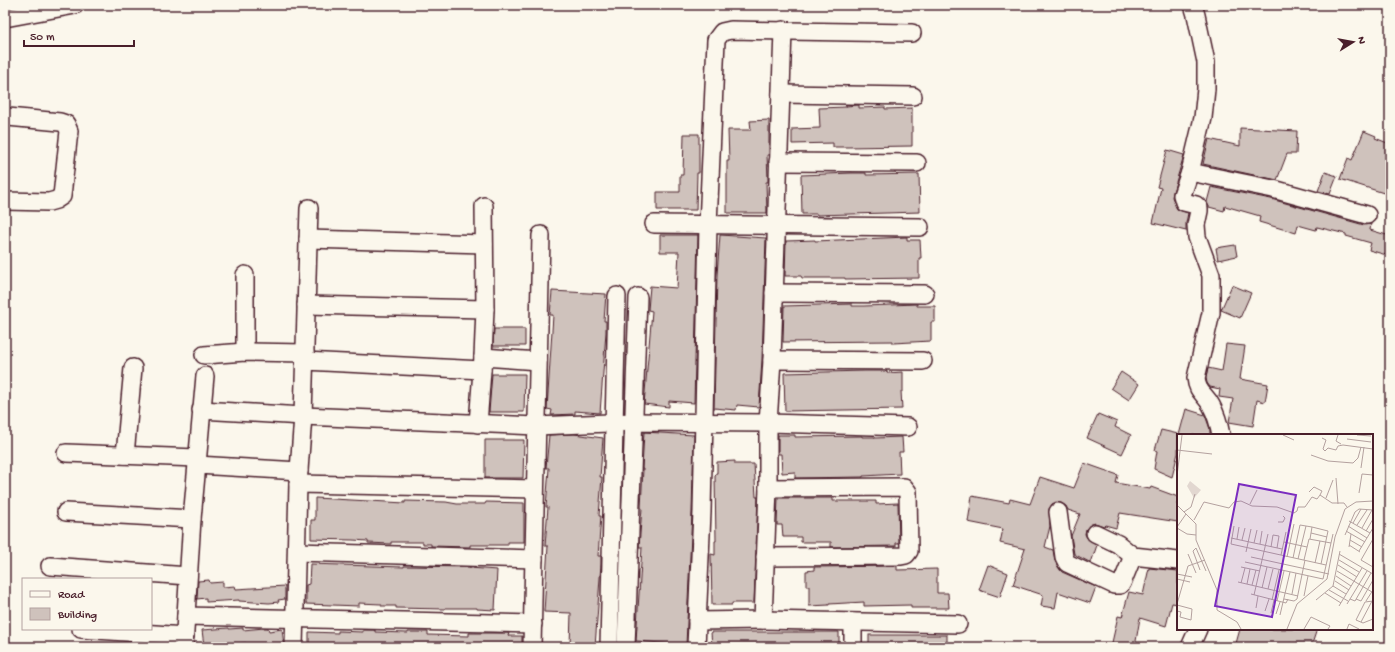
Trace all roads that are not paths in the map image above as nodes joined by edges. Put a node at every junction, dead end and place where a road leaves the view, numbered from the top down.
1 (75, 5) edge
2 (1193, 5) edge
3 (5, 18) edge
4 (783, 30) junction
5 (912, 33) dead end
6 (781, 94) junction
7 (913, 96) dead end
8 (5, 118) edge
9 (778, 162) junction
10 (917, 163) dead end
11 (1190, 172) junction
12 (5, 201) edge
13 (484, 206) dead end
14 (309, 208) dead end
15 (1366, 215) dead end
16 (654, 224) dead end
17 (708, 225) junction
18 (776, 226) junction
19 (920, 227) dead end
20 (541, 235) dead end
21 (308, 239) junction
22 (484, 244) junction
23 (245, 276) dead end
24 (774, 293) junction
25 (925, 294) dead end
26 (617, 296) dead end
27 (638, 297) dead end
28 (306, 305) junction
29 (485, 309) junction
30 (245, 352) junction
31 (204, 355) dead end
32 (305, 357) junction
33 (772, 360) junction
34 (538, 361) junction
35 (923, 361) dead end
36 (482, 364) junction
37 (133, 368) dead end
38 (205, 376) dead end
39 (201, 410) junction
40 (303, 416) junction
41 (615, 422) junction
42 (633, 422) junction
43 (704, 422) junction
44 (768, 423) junction
45 (478, 424) junction
46 (536, 426) junction
47 (908, 427) dead end
48 (1221, 434) edge
49 (66, 453) dead end
50 (125, 455) junction
51 (197, 461) junction
52 (299, 477) junction
53 (768, 488) junction
54 (535, 489) junction
55 (66, 512) dead end
56 (1058, 512) dead end
57 (192, 519) junction
58 (1095, 533) dead end
59 (296, 552) junction
60 (1133, 556) junction
61 (766, 557) junction
62 (534, 559) junction
63 (1177, 561) edge
64 (50, 566) dead end
65 (188, 576) junction
66 (186, 616) junction
67 (295, 618) junction
68 (763, 620) junction
69 (697, 621) junction
70 (853, 622) junction
71 (533, 624) junction
72 (958, 624) dead end
73 (90, 630) edge
74 (1198, 630) edge
75 (185, 641) edge
76 (294, 647) edge
77 (532, 647) edge
78 (609, 647) edge
79 (626, 647) edge
80 (696, 647) edge
81 (853, 647) edge
82 (1190, 647) edge

1 - 3 street
2 - 11 street
4 - 5 street
4 - 6 street
4 - 17 street
6 - 7 street
6 - 9 street
8 - 12 street
9 - 10 street
9 - 18 street
11 - 15 street
11 - 48 street
13 - 22 street
14 - 21 street
16 - 17 street
17 - 18 street
17 - 43 street
18 - 19 street
18 - 24 street
20 - 34 street
21 - 22 street
21 - 28 street
22 - 29 street
23 - 30 street
24 - 25 street
24 - 33 street
26 - 41 street
27 - 42 street
28 - 29 street
28 - 32 street
29 - 36 street
30 - 31 street
30 - 32 street
32 - 36 street
32 - 40 street
33 - 35 street
33 - 44 street
34 - 36 street
34 - 46 street
36 - 45 street
37 - 50 street
38 - 39 street
39 - 40 street
39 - 51 street
40 - 45 street
40 - 52 street
41 - 42 street
41 - 46 street
41 - 78 street
42 - 43 street
42 - 79 street
43 - 44 street
43 - 69 street
44 - 47 street
44 - 53 street
45 - 46 street
46 - 54 street
49 - 50 street
50 - 51 street
51 - 52 street
51 - 57 street
52 - 54 street
52 - 59 street
53 - 61 street
53 - 61 street
54 - 62 street
55 - 57 street
56 - 60 street
57 - 65 street
58 - 60 street
59 - 62 street
59 - 67 street
60 - 63 street
61 - 68 street
62 - 71 street
64 - 65 street
65 - 66 street
66 - 67 street
66 - 75 street
67 - 71 street
67 - 76 street
68 - 69 street
68 - 70 street
69 - 80 street
70 - 72 street
70 - 81 street
71 - 77 street
73 - 75 street
74 - 82 street

